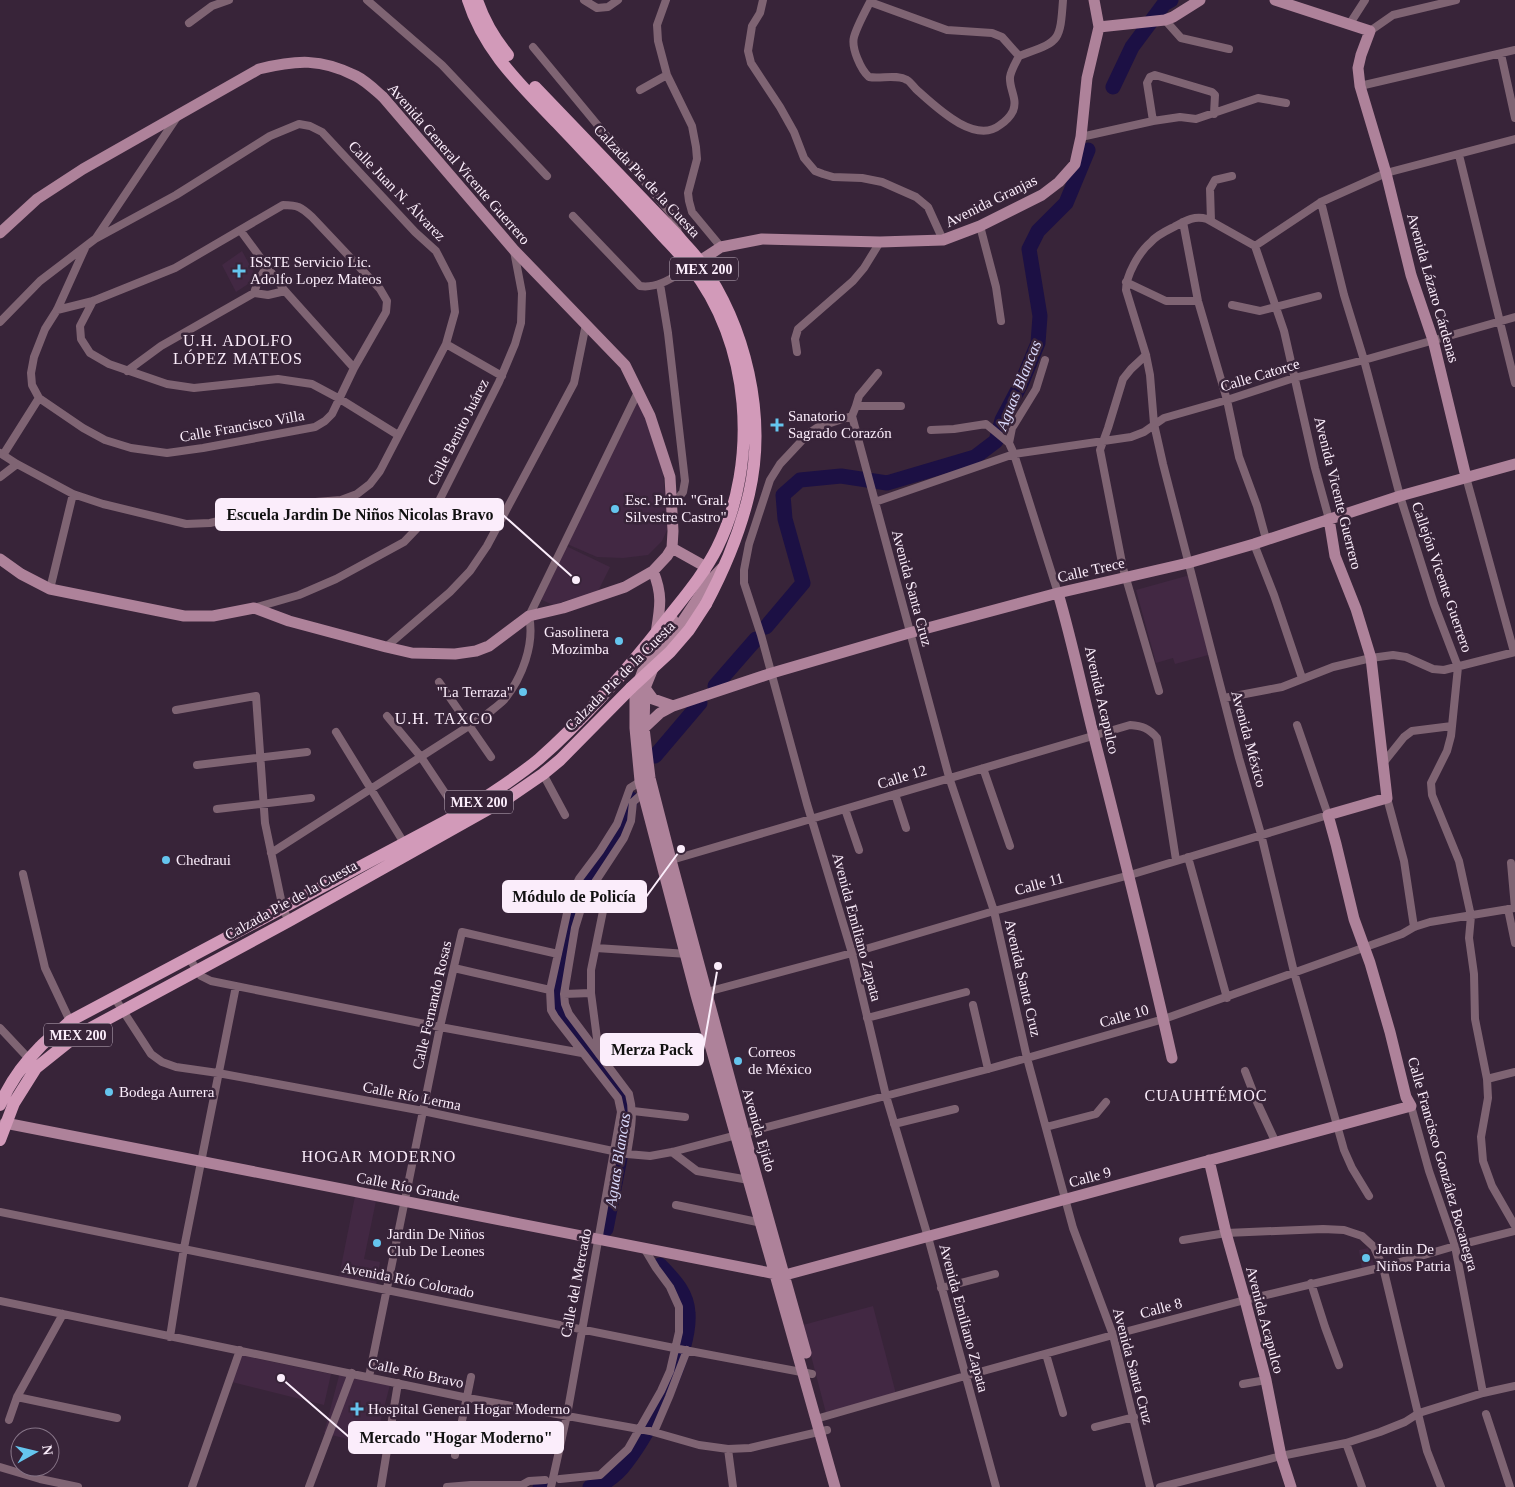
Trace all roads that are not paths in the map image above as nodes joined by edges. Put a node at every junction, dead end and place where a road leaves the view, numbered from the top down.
1 (229, 0) edge
2 (367, 0) edge
3 (468, 0) edge
4 (478, 0) edge
5 (584, 0) edge
6 (618, 0) edge
7 (666, 0) edge
8 (763, 0) edge
9 (1063, 0) edge
10 (1094, 0) edge
11 (1200, 0) edge
12 (1275, 0) edge
13 (1365, 0) edge
14 (1456, 0) edge
15 (870, 1) edge
16 (1165, 20) junction
17 (189, 23) dead end
18 (1349, 25) junction
19 (1099, 27) junction
20 (1370, 31) junction
21 (533, 47) dead end
22 (1228, 49) dead end
23 (1515, 50) edge
24 (1501, 54) junction
25 (1019, 56) junction
26 (667, 75) junction
27 (1360, 86) junction
28 (640, 90) dead end
29 (1286, 103) dead end
30 (180, 114) junction
31 (1214, 114) junction
32 (1515, 118) edge
33 (1153, 121) junction
34 (1081, 137) junction
35 (1515, 139) edge
36 (1459, 154) junction
37 (1386, 173) junction
38 (547, 176) dead end
39 (1232, 176) dead end
40 (1321, 202) junction
41 (573, 216) dead end
42 (1212, 221) junction
43 (1183, 222) junction
44 (980, 226) junction
45 (240, 230) junction
46 (0, 233) edge
47 (678, 236) junction
48 (95, 239) junction
49 (943, 240) junction
50 (880, 242) junction
51 (86, 246) junction
52 (1256, 246) junction
53 (721, 247) junction
54 (514, 250) junction
55 (695, 264) junction
56 (267, 266) junction
57 (1126, 282) junction
58 (660, 284) junction
59 (285, 291) junction
60 (254, 293) junction
61 (1318, 296) dead end
62 (94, 301) junction
63 (1198, 301) junction
64 (1232, 305) dead end
65 (1277, 308) junction
66 (57, 310) junction
67 (1515, 317) edge
68 (1002, 321) dead end
69 (0, 322) edge
70 (1500, 322) junction
71 (586, 324) junction
72 (1433, 340) junction
73 (446, 344) junction
74 (797, 352) dead end
75 (1146, 355) junction
76 (1045, 360) dead end
77 (1364, 360) junction
78 (354, 368) junction
79 (127, 371) junction
80 (878, 373) dead end
81 (502, 376) junction
82 (1294, 378) junction
83 (1515, 383) edge
84 (638, 392) junction
85 (39, 398) junction
86 (340, 399) junction
87 (1227, 400) junction
88 (856, 406) junction
89 (901, 406) dead end
90 (852, 416) junction
91 (1154, 424) junction
92 (931, 430) dead end
93 (398, 435) junction
94 (1009, 442) junction
95 (1103, 442) junction
96 (2, 454) edge
97 (1014, 454) junction
98 (17, 464) junction
99 (1515, 464) edge
100 (0, 477) edge
101 (1466, 477) junction
102 (73, 494) junction
103 (1400, 496) junction
104 (875, 502) junction
105 (672, 506) junction
106 (1329, 519) junction
107 (1266, 539) junction
108 (1254, 544) junction
109 (672, 548) junction
110 (0, 559) edge
111 (1188, 562) junction
112 (724, 566) junction
113 (706, 567) junction
114 (652, 570) junction
115 (1126, 578) junction
116 (50, 589) junction
117 (1058, 593) junction
118 (254, 608) junction
119 (529, 616) junction
120 (656, 633) junction
121 (909, 633) junction
122 (386, 647) junction
123 (1515, 652) edge
124 (1371, 658) junction
125 (1458, 667) junction
126 (772, 673) junction
127 (1302, 678) junction
128 (617, 681) junction
129 (439, 682) dead end
130 (645, 688) junction
131 (629, 689) junction
132 (1159, 692) dead end
133 (1224, 698) junction
134 (673, 706) junction
135 (176, 710) dead end
136 (387, 716) dead end
137 (468, 725) junction
138 (1297, 725) dead end
139 (1452, 726) junction
140 (644, 728) junction
141 (336, 732) dead end
142 (1094, 736) junction
143 (306, 752) dead end
144 (261, 757) junction
145 (421, 757) junction
146 (491, 757) dead end
147 (1384, 762) junction
148 (197, 765) dead end
149 (983, 768) junction
150 (543, 774) junction
151 (949, 777) junction
152 (645, 780) junction
153 (370, 788) junction
154 (643, 794) junction
155 (895, 794) junction
156 (310, 798) dead end
157 (1388, 798) junction
158 (264, 803) junction
159 (217, 809) dead end
160 (845, 809) junction
161 (459, 814) junction
162 (565, 815) dead end
163 (1328, 815) junction
164 (812, 818) junction
165 (906, 828) dead end
166 (1261, 834) junction
167 (404, 843) junction
168 (1010, 846) dead end
169 (859, 850) dead end
170 (271, 853) junction
171 (1188, 857) junction
172 (1176, 860) junction
173 (666, 861) junction
174 (1511, 863) dead end
175 (23, 874) dead end
176 (1130, 875) junction
177 (283, 909) junction
178 (1513, 909) edge
179 (603, 911) dead end
180 (994, 911) junction
181 (1470, 916) junction
182 (289, 921) junction
183 (1414, 927) junction
184 (1515, 943) edge
185 (1363, 947) junction
186 (596, 948) junction
187 (852, 953) junction
188 (558, 954) junction
189 (691, 954) junction
190 (190, 958) junction
191 (454, 968) junction
192 (196, 971) junction
193 (1294, 972) junction
194 (236, 986) junction
195 (550, 990) junction
196 (966, 992) dead end
197 (591, 993) junction
198 (564, 994) junction
199 (701, 994) junction
200 (114, 997) junction
201 (1227, 998) junction
202 (973, 1005) dead end
203 (122, 1010) junction
204 (867, 1018) junction
205 (1164, 1020) junction
206 (70, 1021) junction
207 (0, 1028) edge
208 (440, 1028) junction
209 (582, 1053) junction
210 (600, 1056) junction
211 (1027, 1058) junction
212 (1172, 1058) dead end
213 (33, 1064) junction
214 (988, 1069) junction
215 (1246, 1071) dead end
216 (1515, 1072) edge
217 (218, 1073) junction
218 (1487, 1079) junction
219 (886, 1096) junction
220 (1106, 1102) dead end
221 (0, 1105) edge
222 (1411, 1106) junction
223 (955, 1109) dead end
224 (423, 1111) junction
225 (633, 1111) junction
226 (685, 1118) dead end
227 (6, 1123) junction
228 (894, 1124) junction
229 (1337, 1126) junction
230 (1046, 1127) junction
231 (739, 1133) junction
232 (0, 1140) edge
233 (1276, 1143) junction
234 (672, 1152) junction
235 (620, 1153) junction
236 (1209, 1160) junction
237 (201, 1162) junction
238 (749, 1180) junction
239 (1368, 1196) dead end
240 (1065, 1199) junction
241 (405, 1202) junction
242 (676, 1204) dead end
243 (0, 1212) edge
244 (762, 1223) junction
245 (1515, 1226) edge
246 (1515, 1231) edge
247 (1226, 1233) junction
248 (928, 1237) junction
249 (598, 1240) junction
250 (1183, 1240) dead end
251 (1454, 1246) junction
252 (184, 1248) junction
253 (644, 1248) junction
254 (1383, 1267) junction
255 (995, 1274) dead end
256 (780, 1275) junction
257 (1311, 1283) junction
258 (941, 1288) junction
259 (388, 1290) junction
260 (1246, 1300) junction
261 (0, 1301) edge
262 (63, 1314) junction
263 (582, 1328) junction
264 (1113, 1335) junction
265 (170, 1336) junction
266 (682, 1349) junction
267 (240, 1350) junction
268 (1046, 1354) junction
269 (1339, 1365) dead end
270 (352, 1373) junction
271 (808, 1373) junction
272 (965, 1376) junction
273 (369, 1377) junction
274 (471, 1377) dead end
275 (1266, 1380) junction
276 (398, 1383) junction
277 (1243, 1384) dead end
278 (1515, 1386) edge
279 (1483, 1393) junction
280 (17, 1397) junction
281 (468, 1398) junction
282 (1419, 1412) junction
283 (1063, 1413) dead end
284 (1486, 1414) dead end
285 (567, 1415) junction
286 (1134, 1417) junction
287 (118, 1418) dead end
288 (820, 1418) junction
289 (9, 1420) dead end
290 (1095, 1427) dead end
291 (640, 1429) junction
292 (652, 1432) junction
293 (823, 1432) junction
294 (1346, 1442) junction
295 (728, 1449) junction
296 (455, 1455) dead end
297 (1282, 1456) junction
298 (0, 1467) edge
299 (560, 1479) dead end
300 (42, 1483) edge
301 (549, 1483) edge
302 (521, 1486) edge
303 (78, 1487) edge
304 (192, 1487) edge
305 (308, 1487) edge
306 (381, 1487) edge
307 (447, 1487) edge
308 (733, 1487) edge
309 (835, 1487) edge
310 (842, 1487) edge
311 (996, 1487) edge
312 (1150, 1487) edge
313 (1160, 1487) edge
314 (1291, 1487) edge
315 (1362, 1487) edge
316 (1441, 1487) edge
317 (1510, 1487) edge

1 - 17 street
2 - 38 street
3 - 55 main road, Calzada Pie de la Cuesta / MEX 200
4 - 47 main road, Calzada Pie de la Cuesta / MEX 200
5 - 6 street
7 - 26 street
8 - 49 street
9 - 25 street
10 - 19 street, Avenida Granjas
11 - 16 street
12 - 18 street
13 - 18 street
14 - 20 street
15 - 25 street
15 - 25 street
16 - 19 street
16 - 22 street
18 - 20 street
19 - 34 street, Avenida Granjas
20 - 27 street, Avenida Lázaro Cárdenas
21 - 47 street
23 - 24 street
24 - 27 street
24 - 32 street
26 - 28 street
26 - 53 street
27 - 37 street, Avenida Lázaro Cárdenas
29 - 31 street
30 - 46 street, Avenida General Vicente Guerrero
30 - 48 street
30 - 54 street, Avenida General Vicente Guerrero
31 - 33 street
31 - 33 street
33 - 34 street
34 - 44 street, Avenida Granjas
35 - 36 street
36 - 37 street
36 - 70 street
37 - 40 street
37 - 72 street, Avenida Lázaro Cárdenas
39 - 42 street
40 - 52 street
40 - 77 street, Callejón Vicente Guerrero
41 - 58 street
42 - 43 street
42 - 52 street
43 - 57 street
43 - 63 street
44 - 49 street, Avenida Granjas
44 - 68 street
45 - 56 street
45 - 62 street, Calle Francisco Villa
45 - 78 street, Calle Francisco Villa
47 - 55 main road, Calzada Pie de la Cuesta / MEX 200
48 - 51 street, Calle Juan N. Álvarez
48 - 73 street, Calle Juan N. Álvarez
49 - 50 street, Avenida Granjas
50 - 53 street, Avenida Granjas
50 - 74 street
51 - 66 street
51 - 69 street, Calle Juan N. Álvarez
52 - 65 street, Avenida Vicente Guerrero
53 - 55 street, Avenida Granjas
54 - 71 street, Avenida General Vicente Guerrero
54 - 81 street, Calle Benito Juárez
55 - 58 street
55 - 112 main road, Calzada Pie de la Cuesta / MEX 200
55 - 113 main road, Calzada Pie de la Cuesta / MEX 200
56 - 59 street
56 - 60 street
57 - 63 street
57 - 75 street, Avenida México
58 - 105 street
59 - 60 street
59 - 78 street
60 - 79 street
61 - 65 street
62 - 66 street, Calle Francisco Villa
62 - 79 street
63 - 87 street
64 - 65 street
65 - 82 street, Avenida Vicente Guerrero
66 - 85 street
67 - 70 street, Calle Catorce
70 - 72 street, Calle Catorce
70 - 83 street
71 - 84 street, Avenida General Vicente Guerrero
71 - 122 street
72 - 77 street, Calle Catorce
72 - 101 street, Avenida Lázaro Cárdenas
73 - 81 street
73 - 93 street, Calle Juan N. Álvarez
75 - 91 street, Avenida México
75 - 95 street
76 - 94 street
77 - 82 street, Calle Catorce
77 - 103 street, Callejón Vicente Guerrero
78 - 86 street, Calle Francisco Villa
79 - 86 street
80 - 88 street
81 - 118 street, Calle Benito Juárez
82 - 87 street, Calle Catorce
82 - 106 street, Avenida Vicente Guerrero
84 - 105 street, Avenida General Vicente Guerrero
84 - 119 street
85 - 86 street, Calle Francisco Villa
85 - 96 street
86 - 93 street
87 - 91 street, Calle Catorce
87 - 107 street
88 - 89 street
88 - 90 street
90 - 104 street, Avenida Santa Cruz
90 - 126 street, Avenida Emiliano Zapata
91 - 95 street, Calle Catorce
91 - 111 street, Avenida México
92 - 94 street
93 - 102 street, Calle Juan N. Álvarez
94 - 97 street, Avenida Acapulco
95 - 97 street, Calle Catorce
95 - 115 street
96 - 98 street, Calle Juan N. Álvarez
97 - 104 street, Calle Catorce
97 - 117 street, Avenida Acapulco
98 - 100 street
98 - 102 street, Calle Juan N. Álvarez
99 - 101 street, Calle Trece
101 - 103 street, Calle Trece
101 - 123 street, Avenida Lázaro Cárdenas
102 - 116 street
103 - 106 street, Calle Trece
103 - 125 street, Callejón Vicente Guerrero
104 - 121 street, Avenida Santa Cruz
105 - 109 street, Avenida General Vicente Guerrero
106 - 107 street, Calle Trece
106 - 124 street, Avenida Vicente Guerrero
107 - 108 street, Calle Trece
108 - 111 street, Calle Trece
108 - 127 street
109 - 113 street
109 - 114 street
110 - 116 street
111 - 115 street, Calle Trece
111 - 133 street, Avenida México
112 - 130 street, Avenida Ejido
112 - 131 main road, Calzada Pie de la Cuesta / MEX 200, bridge
113 - 120 main road, Calzada Pie de la Cuesta / MEX 200
113 - 152 street, Avenida Ejido
114 - 119 street
114 - 120 street
115 - 117 street, Calle Trece
115 - 132 street
116 - 118 street
117 - 121 street, Calle Trece
117 - 142 street, Avenida Acapulco
118 - 122 street
119 - 122 street
119 - 137 street
120 - 128 main road, Calzada Pie de la Cuesta / MEX 200
121 - 126 street, Calle Trece
121 - 151 street, Avenida Santa Cruz
123 - 125 street
124 - 125 street
124 - 127 street
124 - 147 street, Avenida Vicente Guerrero
125 - 139 street, Callejón Vicente Guerrero
126 - 134 street, Calle Trece
126 - 164 street, Avenida Emiliano Zapata
127 - 133 street
128 - 131 main road
128 - 161 main road, Calzada Pie de la Cuesta / MEX 200
129 - 137 street
130 - 134 street
130 - 140 street, Avenida Ejido
131 - 150 main road, Calzada Pie de la Cuesta / MEX 200
133 - 166 street, Avenida México
134 - 140 street, Calle Trece
135 - 144 street
136 - 145 street
137 - 145 street
137 - 146 street
138 - 163 street
139 - 147 street
139 - 181 street, Callejón Vicente Guerrero
140 - 152 street, Avenida Ejido
141 - 153 street
142 - 149 street, Calle 12
142 - 172 street, Calle 12
142 - 176 street, Avenida Acapulco
143 - 144 street
144 - 148 street
144 - 158 street
145 - 153 street
145 - 161 street
147 - 157 street, Avenida Vicente Guerrero
149 - 151 street, Calle 12
149 - 168 street
150 - 162 street
150 - 182 main road, Calzada Pie de la Cuesta / MEX 200
151 - 155 street, Calle 12
151 - 180 street, Avenida Santa Cruz
152 - 154 street, Avenida Ejido
152 - 173 street, Avenida Ejido
152 - 188 street, Calle del Mercado
153 - 167 street
153 - 170 street
154 - 173 street, Avenida Ejido
154 - 198 street
155 - 160 street, Calle 12
155 - 165 street
156 - 158 street
157 - 163 street, Calle 11
157 - 183 street, Avenida Vicente Guerrero
158 - 159 street
158 - 170 street
160 - 164 street, Calle 12
160 - 169 street
161 - 167 main road, Calzada Pie de la Cuesta / MEX 200
163 - 166 street, Calle 11
163 - 185 street, Calle Francisco González Bocanegra
164 - 173 street, Calle 12
164 - 187 street, Avenida Emiliano Zapata
166 - 171 street, Calle 11
166 - 193 street, Avenida México
167 - 177 main road, Calzada Pie de la Cuesta / MEX 200
170 - 177 street
171 - 172 street, Calle 11
171 - 201 street
172 - 176 street, Calle 11
173 - 189 street, Avenida Ejido
174 - 178 street
175 - 206 street
176 - 180 street, Calle 11
176 - 205 street, Avenida Acapulco
177 - 182 street
177 - 190 main road, Calzada Pie de la Cuesta / MEX 200
178 - 181 street, Calle 10
178 - 184 street
179 - 186 street
180 - 187 street, Calle 11
180 - 211 street, Avenida Santa Cruz
181 - 183 street, Calle 10
181 - 218 street, Callejón Vicente Guerrero
182 - 192 main road, Calzada Pie de la Cuesta / MEX 200
183 - 185 street, Calle 10
185 - 193 street, Calle 10
185 - 222 street, Calle Francisco González Bocanegra
186 - 189 street
186 - 197 street
187 - 199 street, Calle 11
187 - 204 street, Avenida Emiliano Zapata
188 - 191 street, Calle Fernando Rosas
188 - 195 street, Calle del Mercado
189 - 199 street, Avenida Ejido
190 - 192 street
190 - 200 main road, Calzada Pie de la Cuesta / MEX 200
191 - 195 street
191 - 208 street, Calle Fernando Rosas
192 - 194 street
192 - 203 main road, Calzada Pie de la Cuesta / MEX 200
193 - 201 street, Calle 10
193 - 229 street, Avenida México
194 - 208 street
194 - 217 street
195 - 209 street, Calle del Mercado
196 - 204 street
197 - 198 street
197 - 210 street
198 - 210 street
199 - 231 street, Avenida Ejido
200 - 203 street, Calle Río Lerma
200 - 206 main road, Calzada Pie de la Cuesta / MEX 200
201 - 205 street, Calle 10
202 - 214 street
203 - 213 main road, Calzada Pie de la Cuesta / MEX 200
203 - 217 street, Calle Río Lerma
204 - 219 street, Avenida Emiliano Zapata
205 - 211 street, Calle 10
205 - 212 street, Avenida Acapulco
206 - 213 main road, Calzada Pie de la Cuesta / MEX 200
207 - 213 street
208 - 209 street
208 - 224 street, Calle Fernando Rosas
209 - 235 street, Calle del Mercado
210 - 225 street
211 - 214 street, Calle 10
211 - 230 street, Avenida Santa Cruz
213 - 221 main road, Calzada Pie de la Cuesta / MEX 200
213 - 227 main road, Calzada Pie de la Cuesta / MEX 200
214 - 219 street, Calle 10
215 - 233 street
216 - 218 street
217 - 224 street, Calle Río Lerma
217 - 237 street
218 - 245 street
219 - 228 street, Avenida Emiliano Zapata
219 - 231 street, Calle 10
220 - 230 street
222 - 229 street, Calle 9
222 - 251 street, Calle Francisco González Bocanegra
223 - 228 street
224 - 235 street, Calle Río Lerma
224 - 241 street, Calle Fernando Rosas
225 - 226 street
225 - 235 street
227 - 232 main road, Calzada Pie de la Cuesta / MEX 200
227 - 237 street, Calle Río Grande
228 - 248 street, Avenida Emiliano Zapata
229 - 233 street, Calle 9
229 - 239 street, Avenida México
230 - 240 street, Avenida Santa Cruz
231 - 234 street, Calle Río Lerma
231 - 238 street, Avenida Ejido
231 - 256 street, Avenida Ejido
233 - 236 street, Calle 9
234 - 235 street, Calle Río Lerma
234 - 238 street
235 - 249 street, Calle del Mercado
236 - 240 street, Calle 9
236 - 247 street, Avenida Acapulco
237 - 241 street, Calle Río Grande
237 - 252 street
238 - 244 street, Avenida Ejido
240 - 248 street, Calle 9
240 - 264 street, Avenida Santa Cruz
241 - 249 street, Calle Río Grande
241 - 259 street, Calle Fernando Rosas
242 - 244 street
243 - 252 street, Avenida Río Colorado
244 - 256 street, Avenida Ejido
246 - 251 street, Calle 8
247 - 250 street
247 - 254 street
247 - 260 street, Avenida Acapulco
248 - 256 street, Calle 9
248 - 258 street, Avenida Emiliano Zapata
249 - 253 street, Calle Río Grande
249 - 263 street, Calle del Mercado
251 - 254 street, Calle 8
251 - 279 street, Calle Francisco González Bocanegra
252 - 259 street, Avenida Río Colorado
252 - 265 street
253 - 256 street, Calle Río Grande
253 - 266 street
254 - 257 street, Calle 8
254 - 282 street
255 - 258 street
256 - 271 street, Avenida Ejido
257 - 260 street, Calle 8
257 - 269 street
258 - 272 street, Avenida Emiliano Zapata
259 - 263 street, Avenida Río Colorado
259 - 273 street, Calle Fernando Rosas
260 - 264 street, Calle 8
260 - 275 street, Avenida Acapulco
261 - 262 street, Calle Río Bravo
262 - 265 street, Calle Río Bravo
262 - 280 street
263 - 266 street, Avenida Río Colorado
263 - 285 street, Calle del Mercado
264 - 268 street, Calle 8
264 - 286 street, Avenida Santa Cruz
265 - 267 street, Calle Río Bravo
266 - 271 street, Avenida Río Colorado
266 - 291 street
266 - 292 street
267 - 270 street, Calle Río Bravo
267 - 304 street
268 - 272 street, Calle 8
268 - 283 street
270 - 273 street, Calle Río Bravo
270 - 305 street
271 - 288 street, Avenida Ejido
272 - 288 street, Calle 8
272 - 311 street, Avenida Emiliano Zapata
273 - 276 street, Calle Río Bravo
274 - 281 street
275 - 277 street
275 - 297 street, Avenida Acapulco
276 - 281 street, Calle Río Bravo
276 - 306 street
278 - 279 street
279 - 282 street
280 - 287 street
280 - 289 street
281 - 285 street, Calle Río Bravo
281 - 296 street
282 - 294 street
282 - 316 street
284 - 317 street
285 - 291 street, Calle Río Bravo
285 - 301 street, Calle del Mercado
286 - 290 street
286 - 312 street, Avenida Santa Cruz
288 - 293 street, Avenida Ejido
291 - 292 street, Calle Río Bravo
291 - 299 street
292 - 295 street, Calle Río Bravo
293 - 295 street, Calle Río Bravo
293 - 309 street, Avenida Ejido
293 - 310 street, Avenida Ejido
294 - 297 street
294 - 315 street
295 - 308 street
297 - 313 street
297 - 314 street, Avenida Acapulco
298 - 300 street
300 - 303 street
301 - 302 street
302 - 307 street

